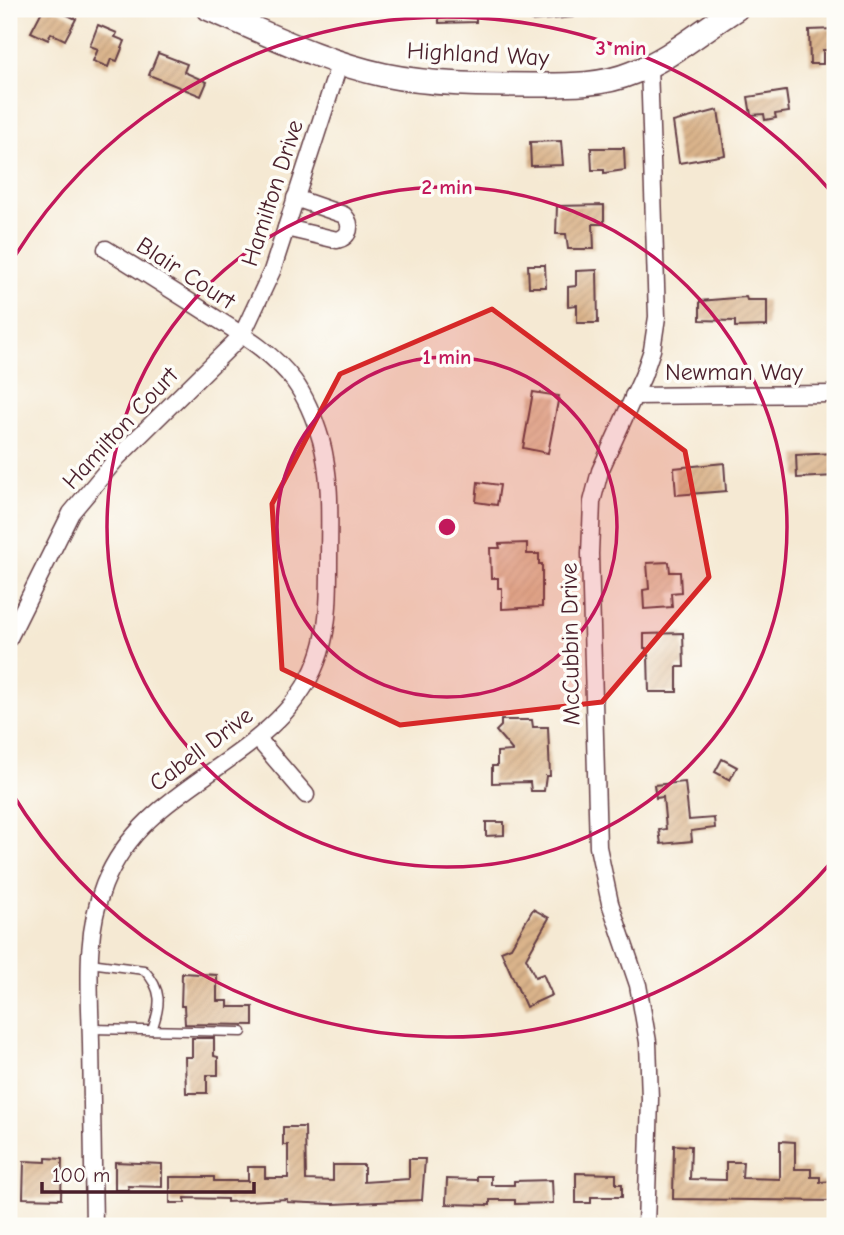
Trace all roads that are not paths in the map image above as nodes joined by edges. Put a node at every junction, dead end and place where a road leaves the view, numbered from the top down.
1 (209, 9) edge
2 (736, 9) edge
3 (340, 62) junction
4 (649, 65) junction
5 (295, 198) junction
6 (286, 228) junction
7 (106, 249) dead end
8 (242, 335) junction
9 (835, 394) edge
10 (633, 396) junction
11 (9, 638) edge
12 (258, 738) junction
13 (306, 795) dead end
14 (90, 963) junction
15 (91, 1029) junction
16 (152, 1030) junction
17 (242, 1032) dead end
18 (94, 1226) edge
19 (646, 1226) edge

1 - 3 street, Highland Way
2 - 4 street, Highland Way
3 - 4 street, Highland Way
3 - 5 street, Hamilton Drive
4 - 10 street, McCubbin Drive
5 - 6 street, Hamilton Drive
5 - 6 street
6 - 8 street, Hamilton Drive
7 - 8 street, Blair Court
8 - 11 street, Hamilton Court
8 - 12 street, Cabell Drive
9 - 10 street, Newman Way
10 - 19 street, McCubbin Drive
12 - 13 street
12 - 14 street, Cabell Drive
14 - 15 street, Cabell Drive
14 - 16 lane
15 - 16 lane
15 - 18 street, Cabell Drive
16 - 17 lane

